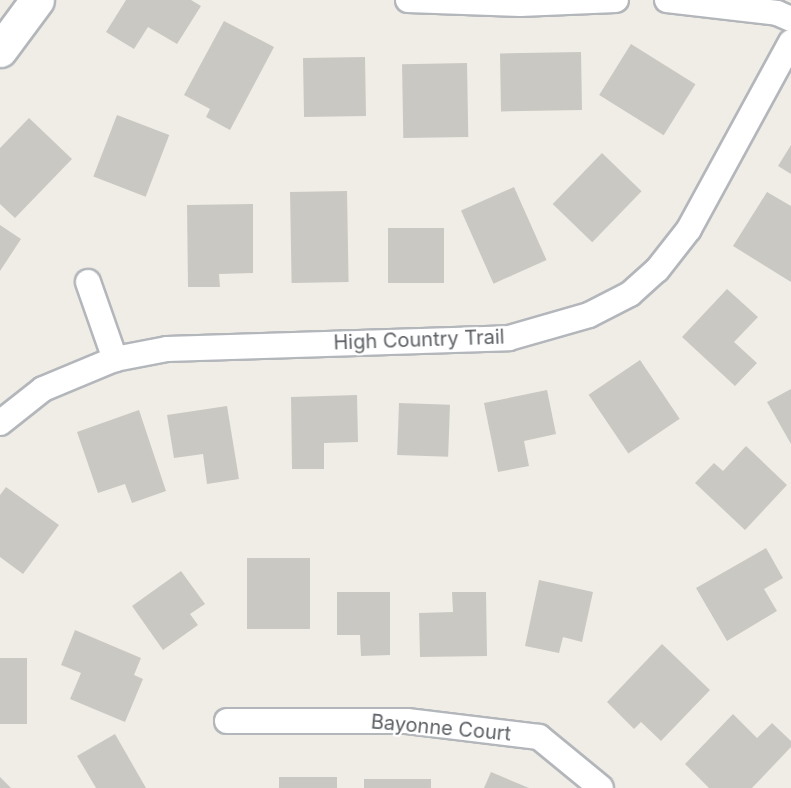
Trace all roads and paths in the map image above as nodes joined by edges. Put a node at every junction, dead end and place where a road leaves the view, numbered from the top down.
1 (37, 0) edge
2 (408, 0) edge
3 (616, 0) edge
4 (668, 0) edge
5 (520, 2) edge
6 (791, 20) edge
7 (791, 42) edge
8 (0, 50) edge
9 (88, 282) dead end
10 (116, 359) junction
11 (0, 423) edge
12 (227, 721) dead end
13 (601, 788) edge

1 - 8 main road
2 - 5 street
3 - 5 street
4 - 6 street
7 - 10 street, High Country Trail
9 - 10 street
10 - 11 street, High Country Trail
12 - 13 street, Bayonne Court

